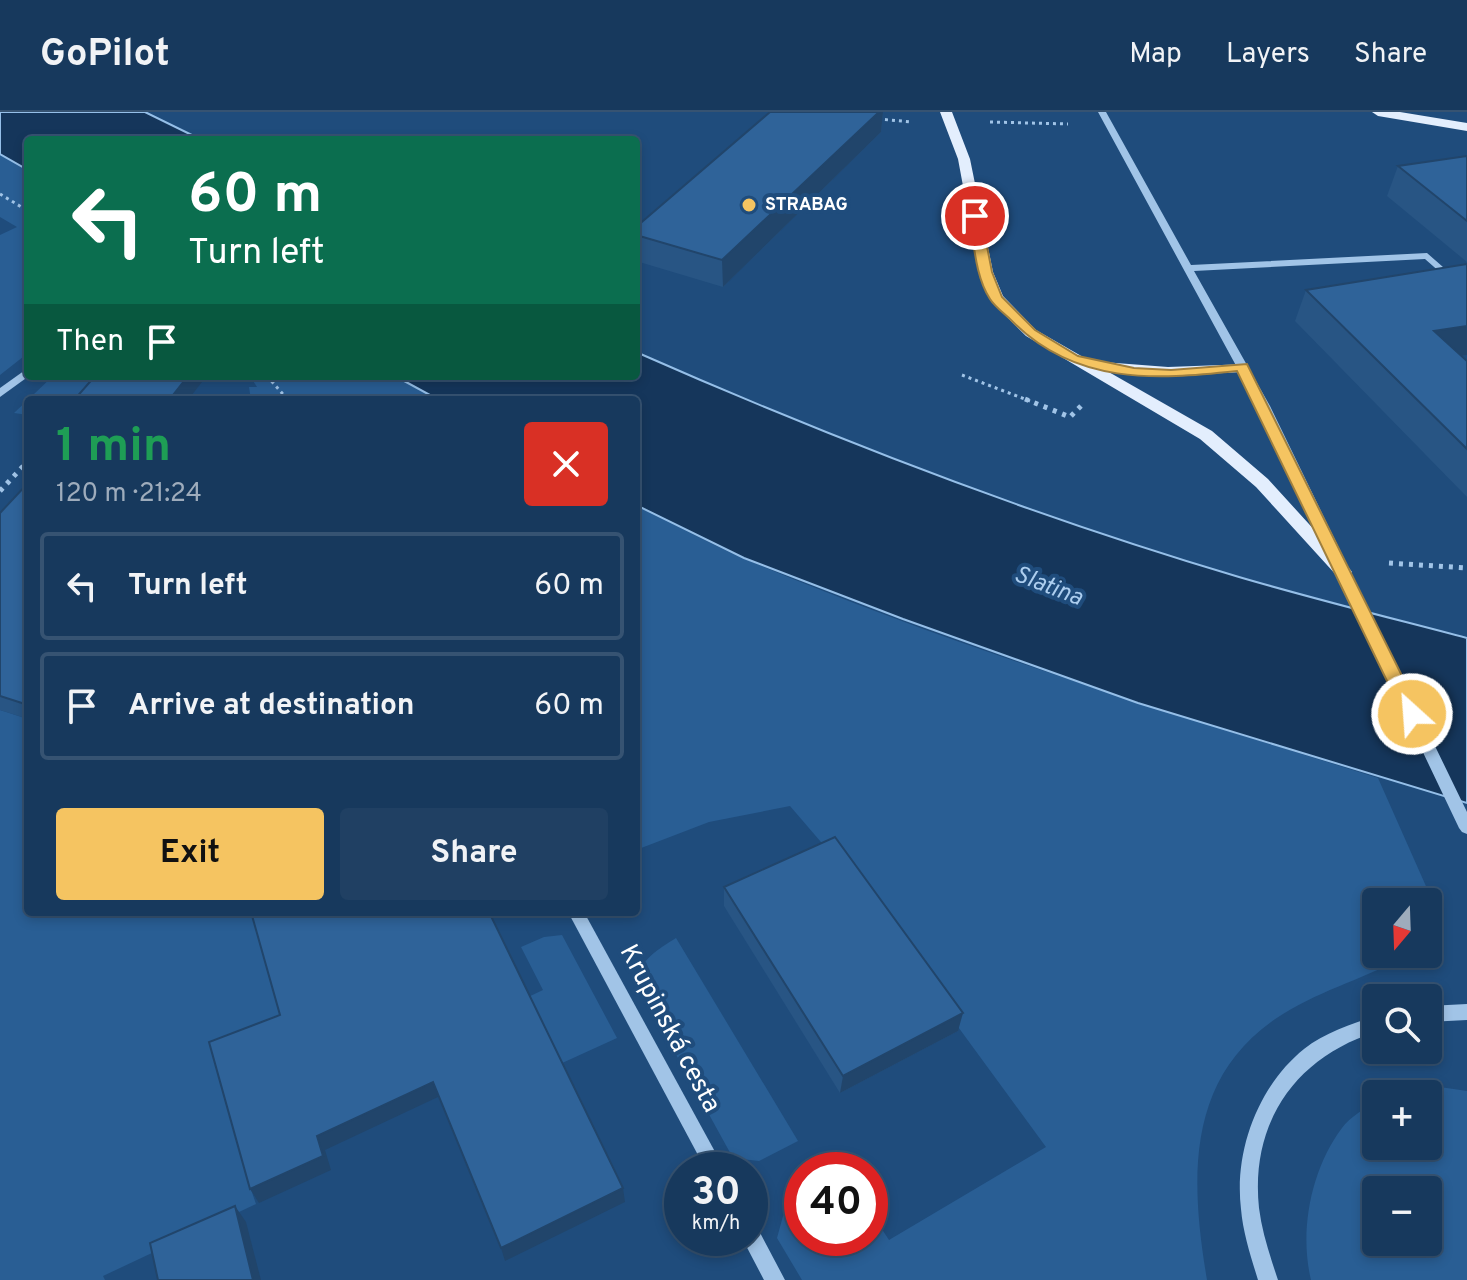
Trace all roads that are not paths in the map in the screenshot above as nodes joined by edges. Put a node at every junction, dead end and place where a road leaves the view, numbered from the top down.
1 (946, 112) edge
2 (1102, 112) edge
3 (1378, 112) edge
4 (1467, 127) edge
5 (1188, 268) junction
6 (1467, 293) edge
7 (1073, 359) junction
8 (1242, 367) junction
9 (24, 374) edge
10 (0, 394) edge
11 (1343, 572) junction
12 (1467, 828) edge
13 (578, 916) edge
14 (1467, 1012) edge
15 (1442, 1013) edge
16 (1362, 1028) edge
17 (706, 1152) edge
18 (762, 1256) edge
19 (775, 1280) edge
20 (1268, 1280) edge

1 - 7 main road
2 - 5 street
3 - 4 main road
5 - 6 street
5 - 8 street
7 - 8 main road
7 - 11 main road
8 - 11 street
9 - 10 street
11 - 12 street
13 - 17 street, Krupinská cesta
14 - 15 street
16 - 20 street
18 - 19 street

